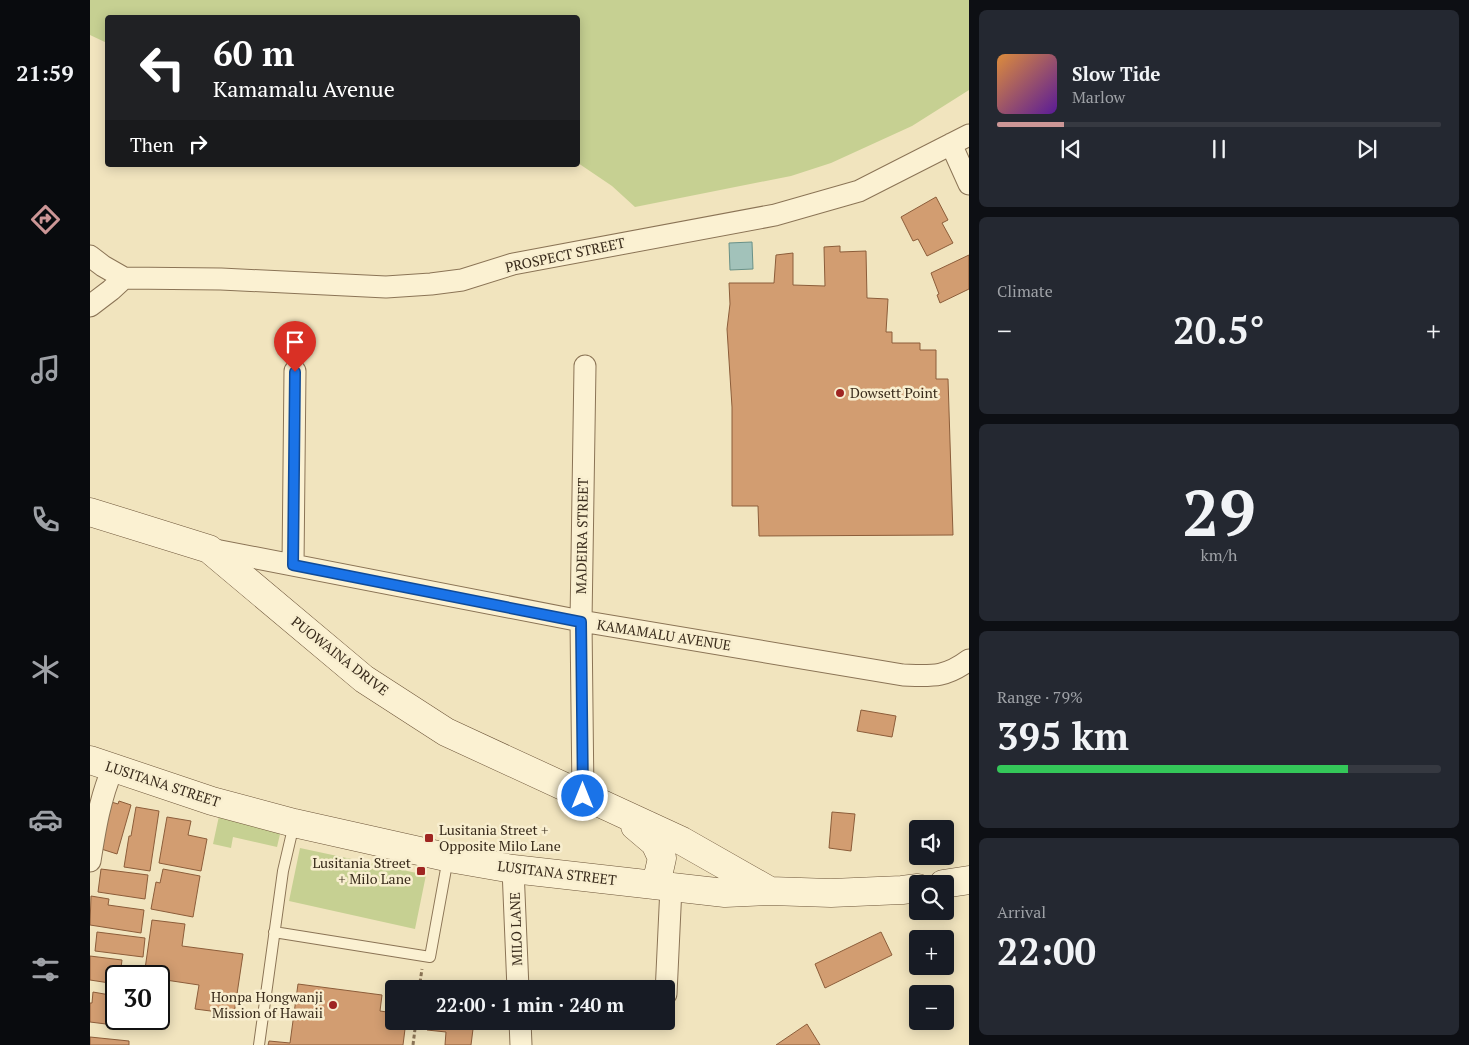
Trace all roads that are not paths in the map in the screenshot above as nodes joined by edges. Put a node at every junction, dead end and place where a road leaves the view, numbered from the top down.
1 (960, 140) edge
2 (969, 184) edge
3 (90, 256) edge
4 (124, 278) junction
5 (90, 306) edge
6 (585, 366) dead end
7 (295, 372) dead end
8 (90, 512) edge
9 (209, 549) junction
10 (293, 565) junction
11 (581, 622) junction
12 (969, 660) edge
13 (102, 764) edge
14 (583, 796) junction
15 (620, 814) junction
16 (294, 823) junction
17 (448, 858) junction
18 (90, 861) edge
19 (513, 869) junction
20 (969, 880) edge
21 (954, 882) edge
22 (663, 886) junction
23 (909, 889) edge
24 (770, 891) junction
25 (274, 932) junction
26 (518, 980) edge
27 (666, 980) edge
28 (521, 1030) edge
29 (259, 1045) edge
30 (522, 1045) edge

1 - 2 street
1 - 4 street, PROSPECT STREET
3 - 4 street, PROSPECT STREET
4 - 5 street
6 - 11 street, MADEIRA STREET
7 - 10 street
8 - 9 main road, PUOWAINA DRIVE
9 - 10 street, KAMAMALU AVENUE
9 - 14 main road, PUOWAINA DRIVE
10 - 11 street, KAMAMALU AVENUE
11 - 12 street, KAMAMALU AVENUE
11 - 14 street, MADEIRA STREET
13 - 16 main road, LUSITANA STREET
13 - 18 street
14 - 15 main road, PUOWAINA DRIVE
15 - 22 main road
15 - 24 main road
16 - 17 main road, LUSITANA STREET
16 - 25 lane
17 - 19 main road, LUSITANA STREET
17 - 25 lane
19 - 22 main road, LUSITANA STREET
19 - 26 street, MILO LANE
20 - 21 main road
22 - 24 main road, LUSITANA STREET
22 - 27 street
23 - 24 main road, LUSITANA STREET
25 - 29 lane
28 - 30 street

